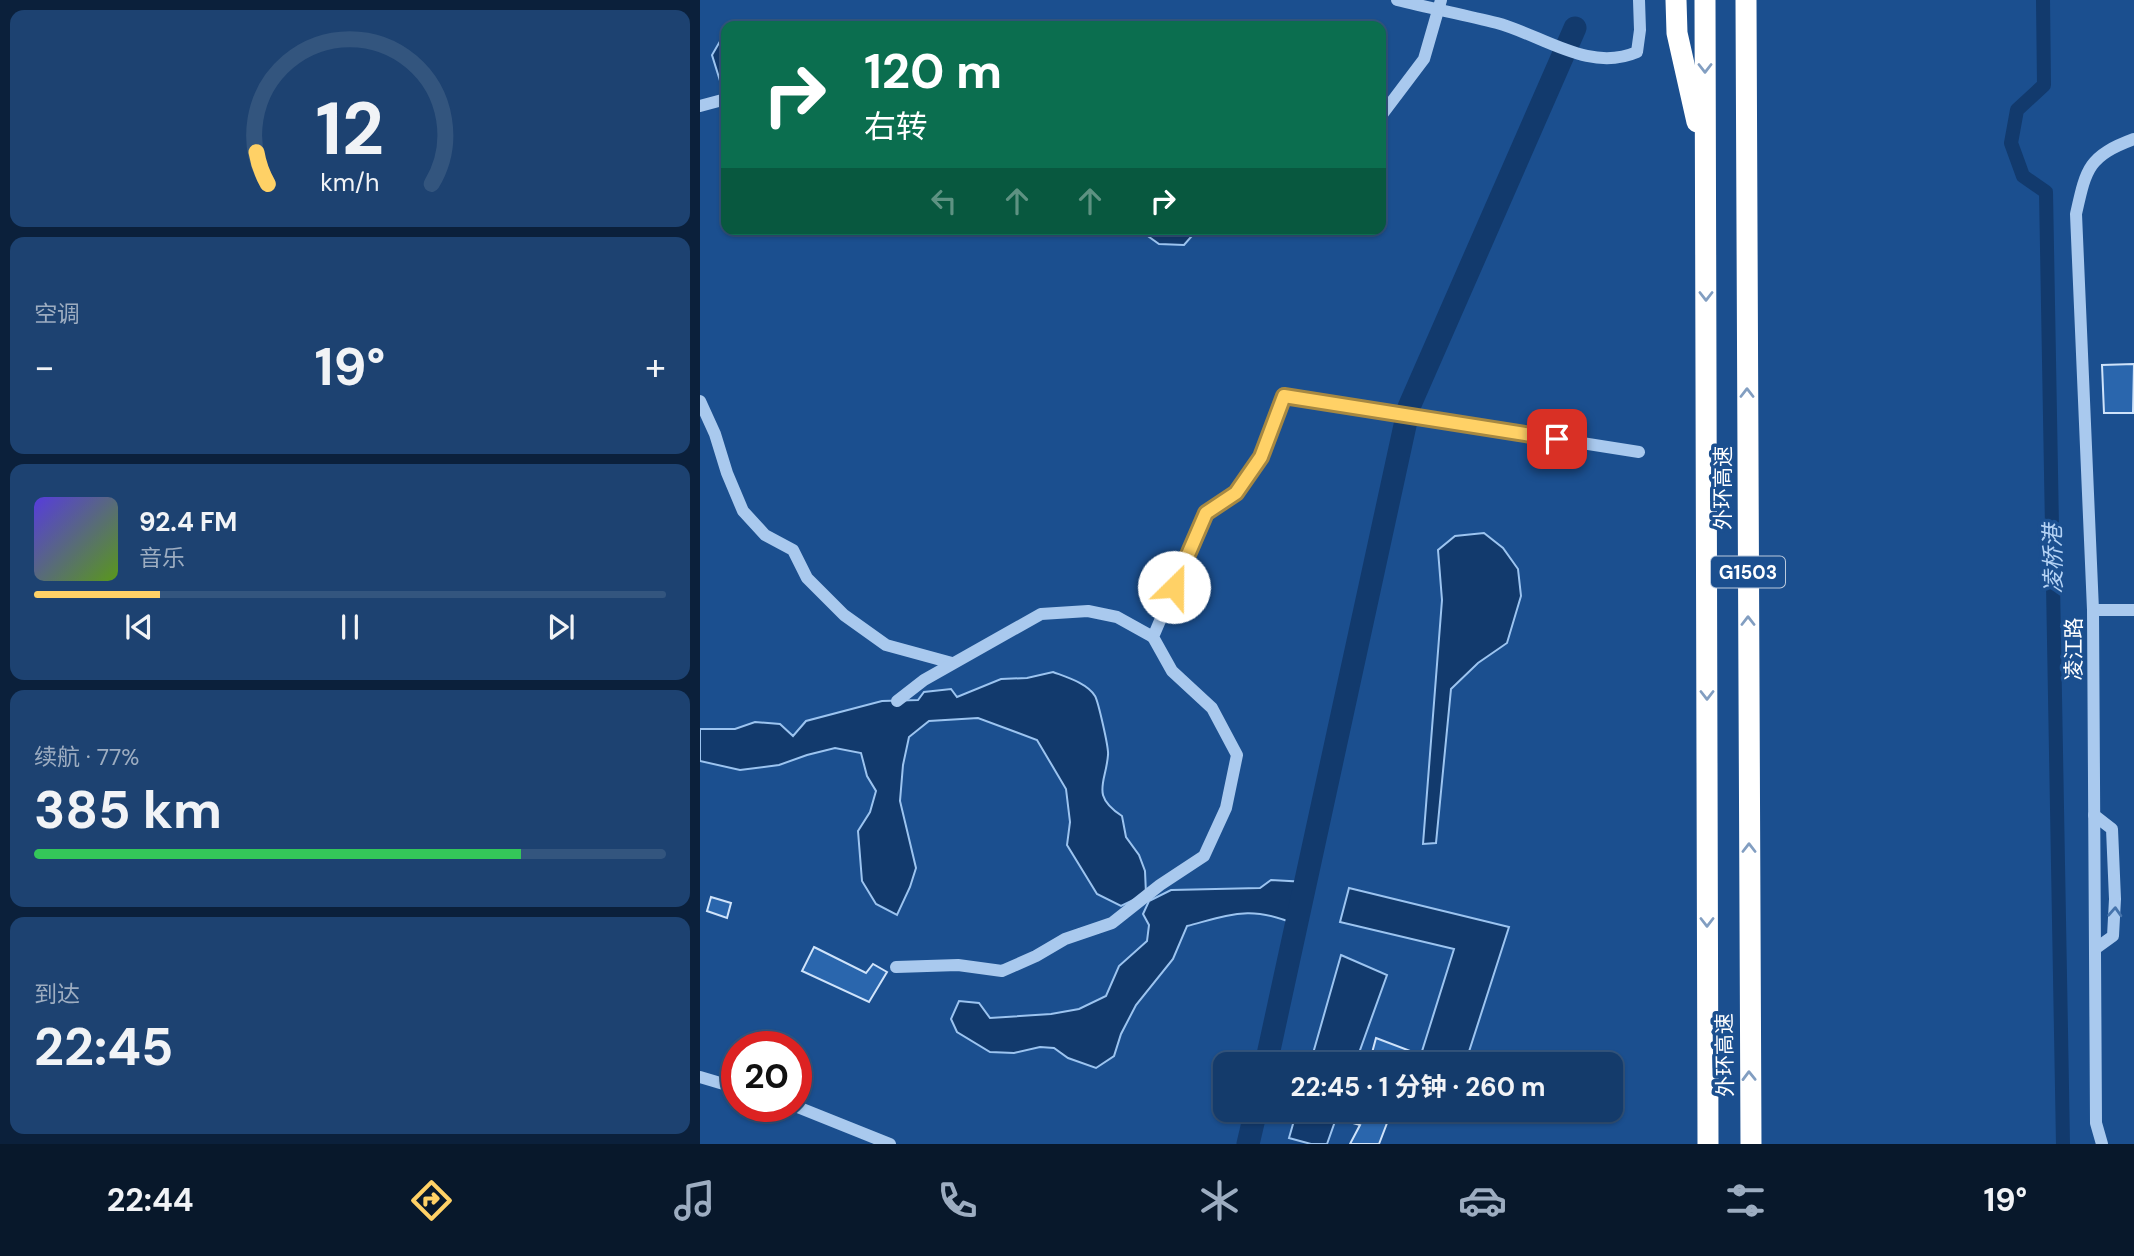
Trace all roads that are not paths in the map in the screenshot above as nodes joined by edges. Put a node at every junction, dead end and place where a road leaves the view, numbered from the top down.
1 (1397, 0) edge
2 (1639, 0) edge
3 (1676, 0) edge
4 (1705, 0) edge
5 (1746, 0) edge
6 (1757, 0) edge
7 (1440, 5) edge
8 (721, 100) edge
9 (700, 106) edge
10 (1386, 109) edge
11 (2134, 139) edge
12 (1705, 161) junction
13 (1747, 172) junction
14 (700, 401) edge
15 (1639, 452) dead end
16 (2093, 610) junction
17 (2134, 610) edge
18 (1153, 637) junction
19 (952, 663) junction
20 (898, 701) dead end
21 (2094, 814) junction
22 (2095, 949) junction
23 (896, 967) dead end
24 (700, 1077) edge
25 (721, 1083) edge
26 (812, 1113) edge
27 (890, 1144) edge
28 (1708, 1144) edge
29 (1751, 1144) edge
30 (2102, 1144) edge

1 - 7 street
2 - 7 street
3 - 12 highway
4 -> 12 highway, 外环高速 / G1503
5 - 13 highway, 外环高速 / G1503
6 - 13 highway
7 - 10 street
8 - 9 street
11 - 16 street, 凌江路
12 -> 28 highway, 外环高速 / G1503
29 -> 13 highway, 外环高速 / G1503
14 - 19 street
15 - 18 street
16 - 17 street
16 - 21 street, 凌江路
18 - 19 street
18 - 23 street
19 - 20 street
21 - 22 street, 凌江路
22 -> 21 street
22 - 30 street, 凌江路
24 - 25 street
26 - 27 street

